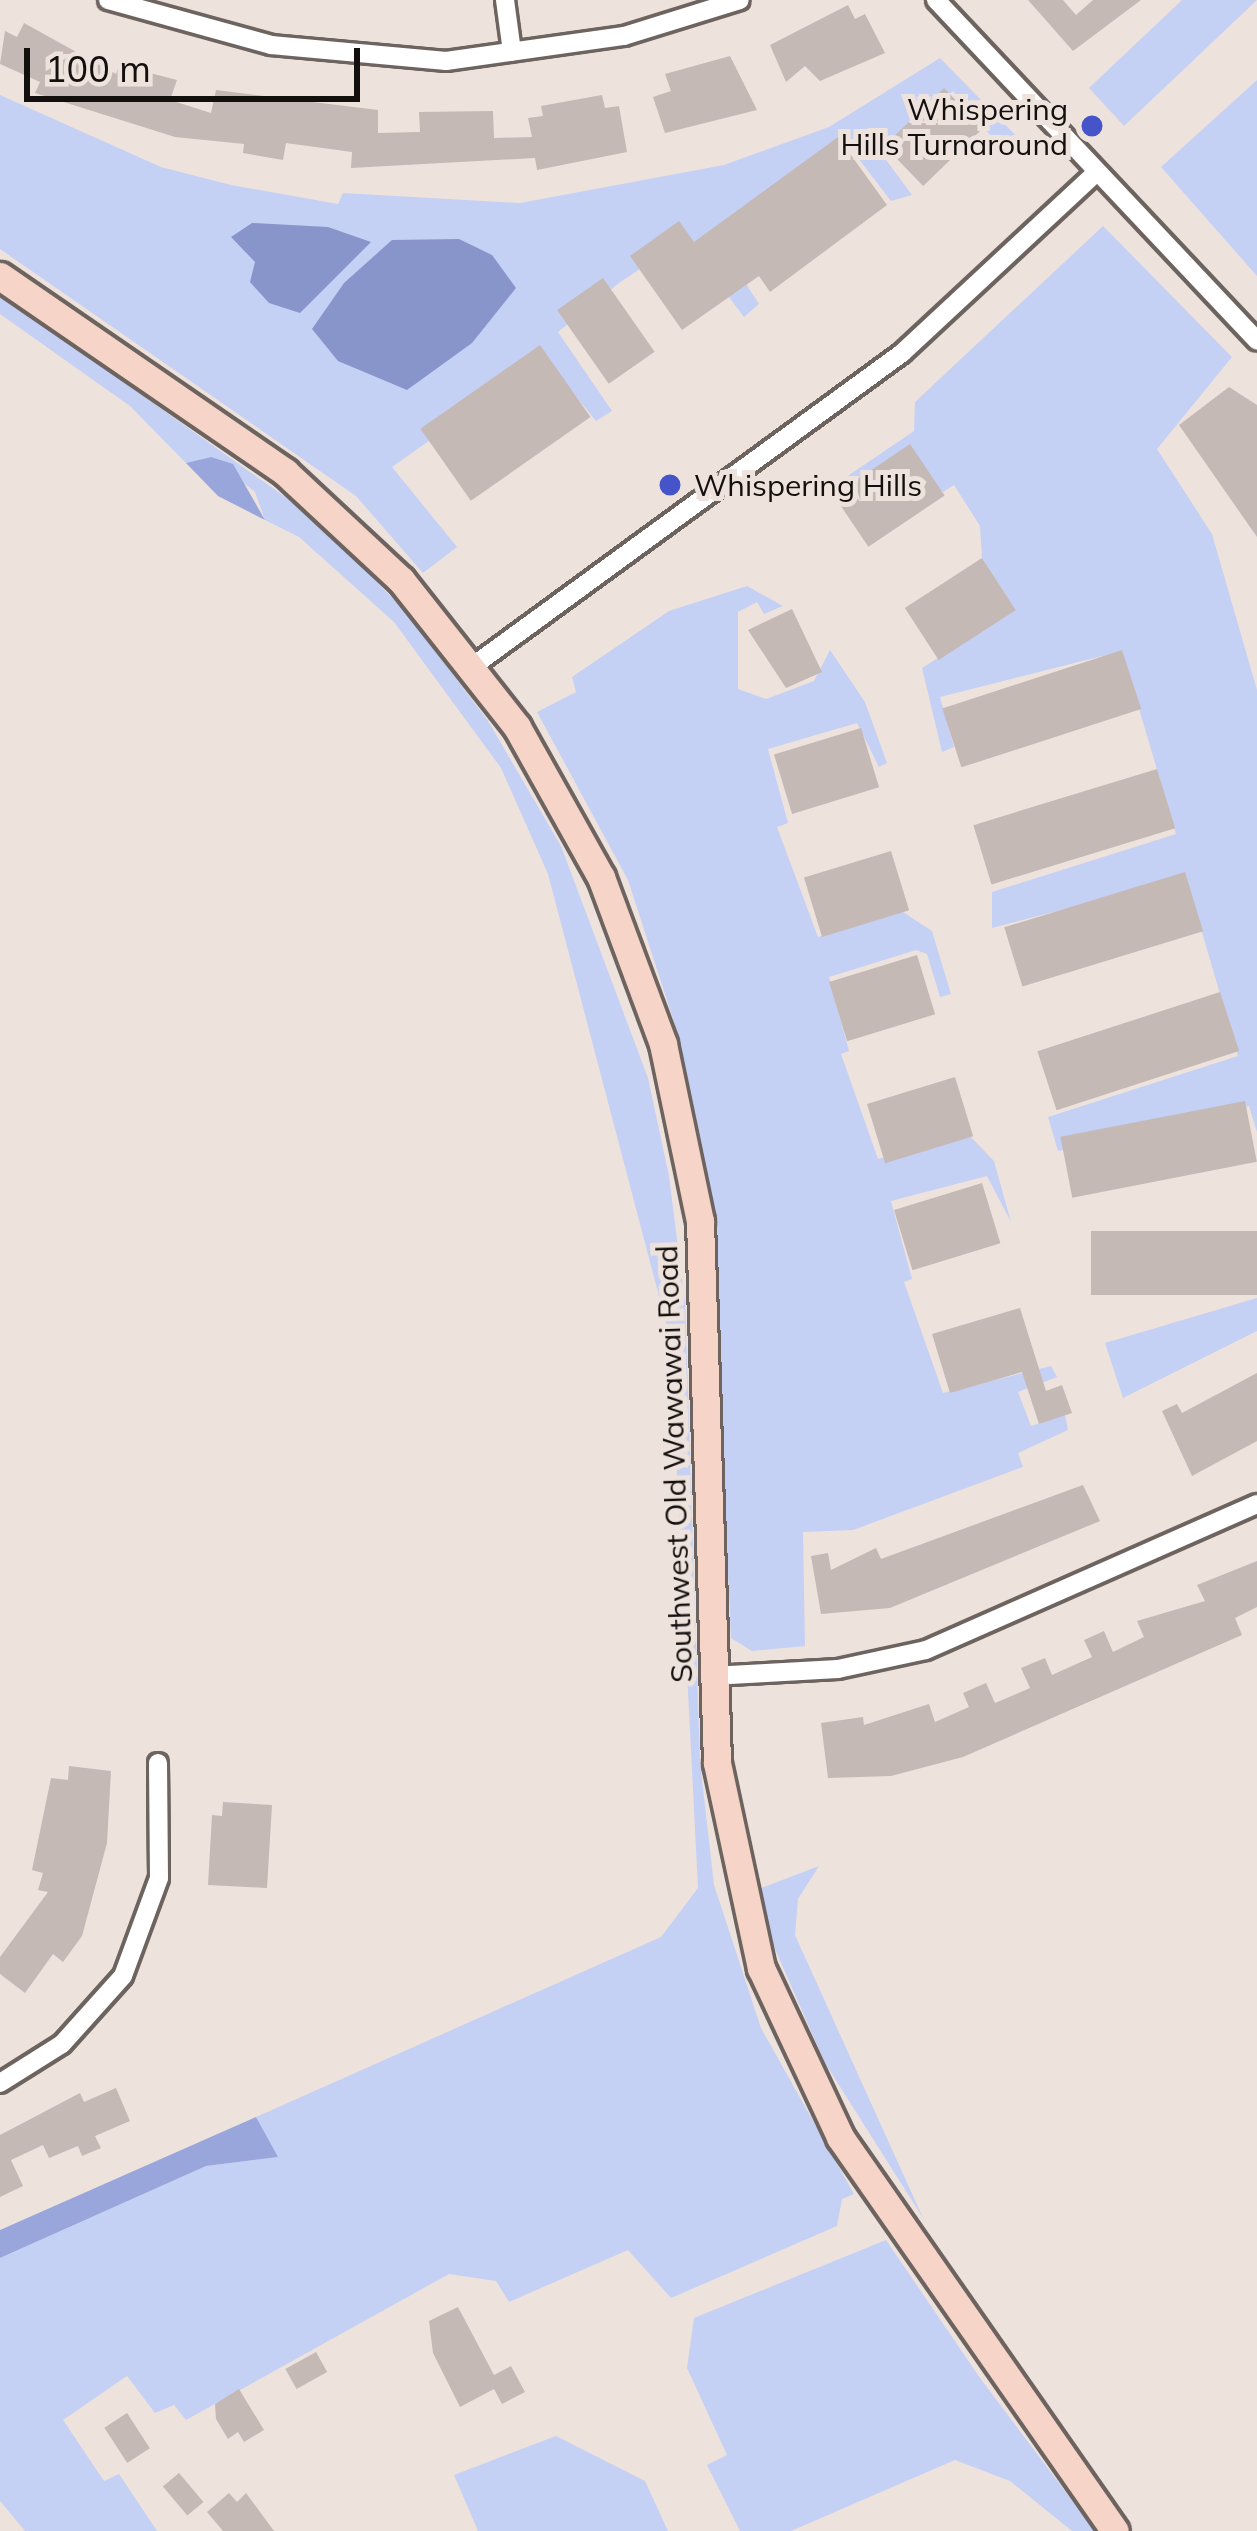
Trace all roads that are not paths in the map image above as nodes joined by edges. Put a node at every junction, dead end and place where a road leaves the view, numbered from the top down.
1 (108, 0) edge
2 (505, 0) edge
3 (740, 0) edge
4 (935, 0) edge
5 (512, 52) junction
6 (1096, 173) junction
7 (0, 276) edge
8 (1257, 340) edge
9 (473, 666) junction
10 (1257, 1504) edge
11 (712, 1676) junction
12 (158, 1762) dead end
13 (0, 2083) edge
14 (1115, 2531) edge

1 - 5 street
2 - 5 street
3 - 5 street
4 - 6 street
6 - 8 street
6 - 9 street
7 - 9 main road, Southwest Old Wawawai Road
9 - 11 main road, Southwest Old Wawawai Road
10 - 11 street
11 - 14 main road, Southwest Old Wawawai Road
12 - 13 street

